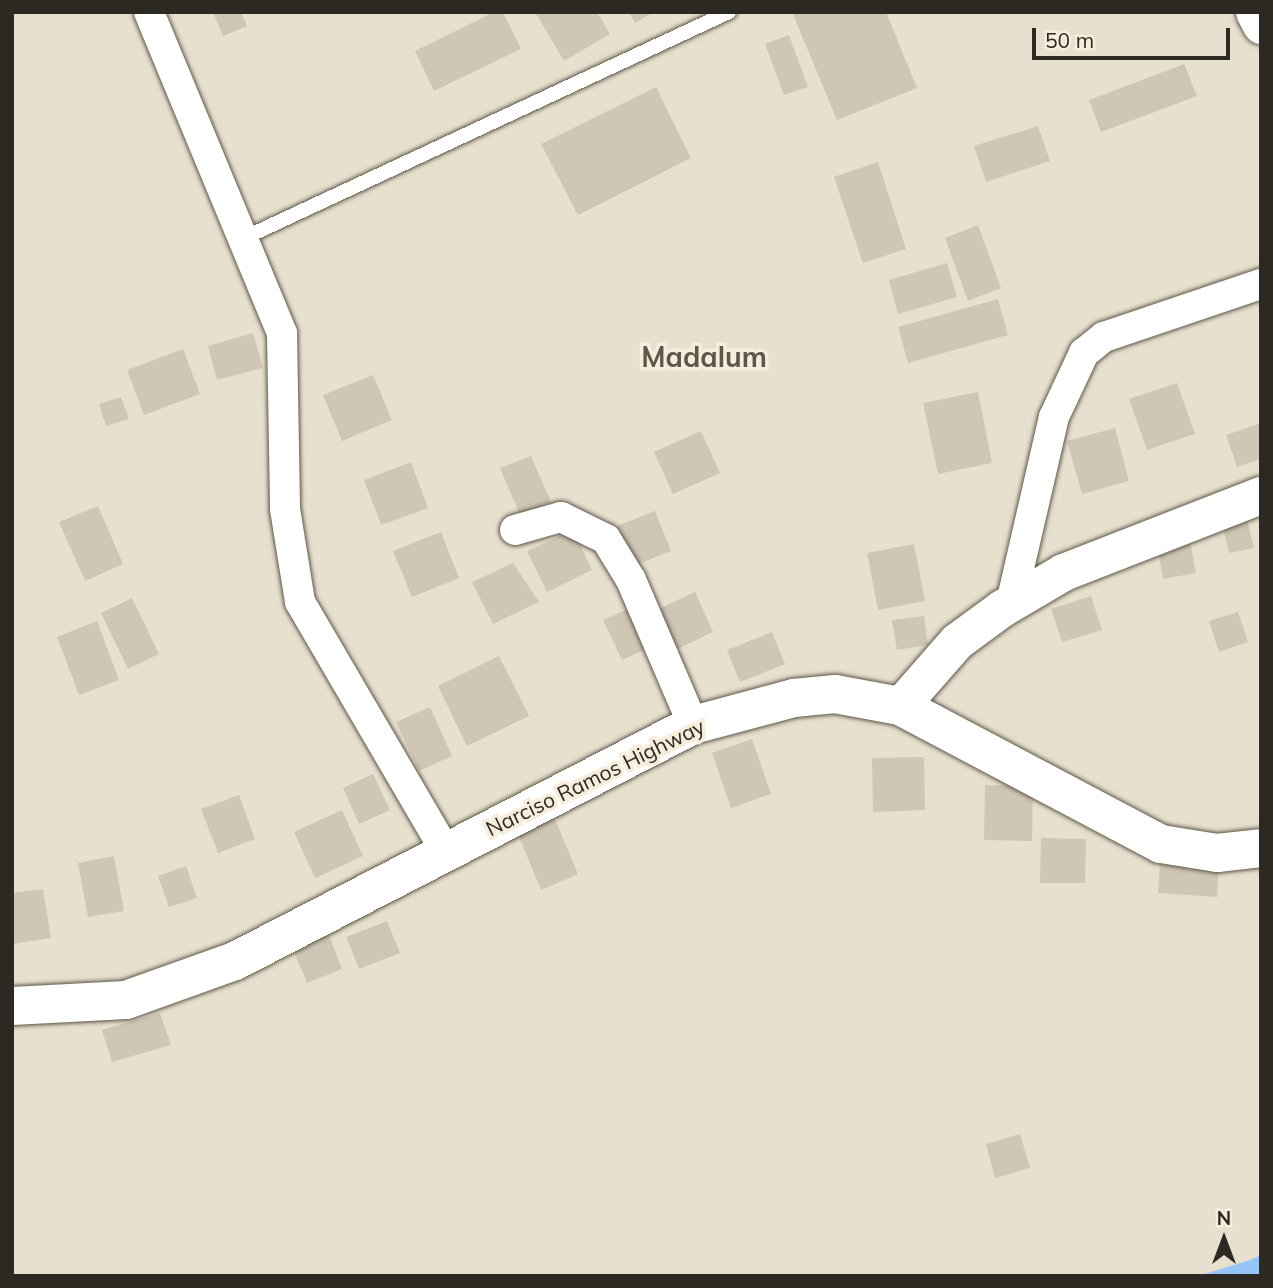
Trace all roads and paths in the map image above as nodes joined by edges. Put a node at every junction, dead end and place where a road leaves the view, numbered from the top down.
1 (149, 12) edge
2 (729, 12) edge
3 (1254, 12) edge
4 (1261, 25) edge
5 (244, 238) junction
6 (1261, 284) edge
7 (1261, 495) edge
8 (515, 530) dead end
9 (1011, 603) junction
10 (900, 706) junction
11 (693, 725) junction
12 (1261, 848) edge
13 (446, 852) junction
14 (12, 1006) edge

1 - 5 street
2 - 5 lane
3 - 4 street
5 - 13 street
6 - 9 street
7 - 9 street
8 - 11 street
9 - 10 street
10 - 11 highway, Narciso Ramos Highway
10 - 12 highway, Narciso Ramos Highway
11 - 13 highway, Narciso Ramos Highway
13 - 14 highway, Narciso Ramos Highway

